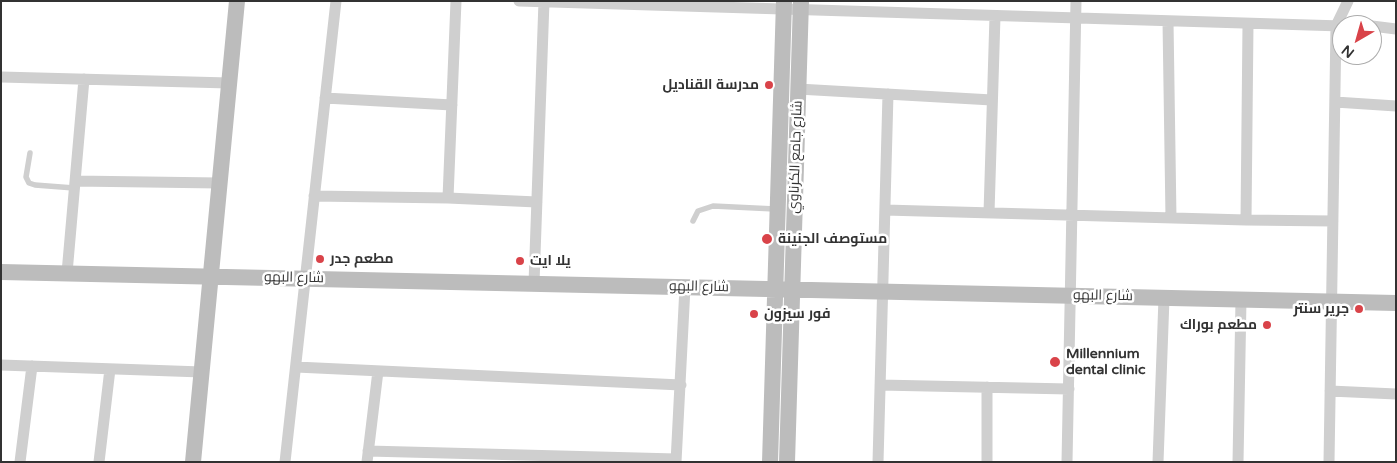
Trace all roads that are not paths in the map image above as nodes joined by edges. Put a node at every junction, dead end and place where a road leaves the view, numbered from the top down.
1 (236, 1) edge
2 (336, 1) edge
3 (456, 1) edge
4 (519, 1) edge
5 (1076, 1) edge
6 (1348, 1) edge
7 (544, 2) edge
8 (690, 4) edge
9 (783, 5) edge
10 (800, 6) edge
11 (883, 7) edge
12 (1343, 15) edge
13 (995, 16) junction
14 (1076, 18) junction
15 (1168, 21) junction
16 (1248, 24) junction
17 (1332, 26) edge
18 (1382, 27) edge
19 (1396, 29) edge
20 (1337, 65) edge
21 (1, 77) edge
22 (84, 79) junction
23 (229, 83) junction
24 (798, 89) junction
25 (888, 94) junction
26 (325, 98) junction
27 (992, 100) junction
28 (1335, 102) junction
29 (452, 105) junction
30 (1396, 106) edge
31 (30, 153) dead end
32 (220, 183) junction
33 (75, 184) junction
34 (314, 196) junction
35 (448, 198) junction
36 (537, 202) junction
37 (777, 210) junction
38 (885, 210) junction
39 (989, 213) junction
40 (1072, 215) junction
41 (1171, 218) junction
42 (1246, 220) junction
43 (1333, 221) junction
44 (693, 222) dead end
45 (1, 272) edge
46 (67, 273) junction
47 (211, 276) junction
48 (306, 279) junction
49 (534, 284) junction
50 (685, 287) junction
51 (775, 289) junction
52 (792, 289) junction
53 (882, 292) junction
54 (1070, 296) junction
55 (1164, 298) junction
56 (1241, 300) junction
57 (1331, 302) junction
58 (1396, 303) edge
59 (1, 365) edge
60 (32, 366) junction
61 (296, 367) junction
62 (110, 369) junction
63 (378, 371) junction
64 (202, 372) junction
65 (681, 385) junction
66 (880, 385) junction
67 (988, 387) junction
68 (1068, 389) junction
69 (1330, 391) junction
70 (1396, 394) edge
71 (368, 456) edge
72 (443, 457) edge
73 (520, 458) edge
74 (597, 460) edge
75 (676, 461) edge
76 (20, 462) edge
77 (99, 462) edge
78 (193, 462) edge
79 (286, 462) edge
80 (770, 462) edge
81 (787, 462) edge
82 (878, 462) edge
83 (987, 462) edge
84 (1067, 462) edge
85 (1158, 462) edge
86 (1238, 462) edge
87 (1328, 462) edge

1 - 23 street
2 - 26 street
3 - 29 street
4 - 7 street
5 - 14 street
6 - 12 street
7 - 8 street
7 - 36 street
8 - 9 street
9 - 10 street
9 - 37 street, شارع جامع الكرناوي
10 - 11 street
10 - 24 street, شارع جامع الكرناوي
11 - 13 street
13 - 14 street
13 - 27 street
14 - 15 street
14 - 40 street
15 - 16 street
15 - 41 street
16 - 17 street
16 - 42 street
18 - 19 street
20 - 28 street
21 - 22 street
22 - 23 street
22 - 33 street
23 - 32 street
24 - 25 street
24 - 52 street, شارع جامع الكرناوي
25 - 27 street
25 - 38 street
26 - 29 street
26 - 34 street
27 - 39 street
28 - 30 street
28 - 43 street
29 - 35 street
31 - 33 lane
32 - 33 street
32 - 47 street
33 - 46 street
34 - 35 street
34 - 48 street
35 - 36 street
36 - 49 street
37 - 44 lane
37 - 51 street, شارع جامع الكرناوي
38 - 39 street
38 - 53 street
39 - 40 street
40 - 41 street
40 - 54 street
41 - 42 street
42 - 43 street
43 - 57 street
45 - 46 street, شارع البهو
46 - 47 street, شارع البهو
47 - 48 street, شارع البهو
47 - 64 street
48 - 49 street, شارع البهو
48 - 61 street
49 - 50 street, شارع البهو
50 - 51 street, شارع البهو
50 - 65 street
51 - 52 street, شارع البهو
51 - 80 street, شارع جامع الكرناوي
52 - 53 street, شارع البهو
52 - 81 street, شارع جامع الكرناوي
53 - 54 street, شارع البهو
53 - 66 street
54 - 55 street, شارع البهو
54 - 68 street
55 - 56 street, شارع البهو
55 - 85 street
56 - 57 street, شارع البهو
56 - 86 street
57 - 58 street, شارع البهو
57 - 69 street
59 - 60 street
60 - 62 street
60 - 76 street
61 - 63 street
61 - 79 street
62 - 64 street
62 - 77 street
63 - 65 street
63 - 71 street
64 - 78 street
65 - 75 street
66 - 67 street
66 - 82 street
67 - 68 street
67 - 83 street
68 - 84 street
69 - 70 street
69 - 87 street
71 - 72 street
72 - 73 street
73 - 74 street
74 - 75 street

